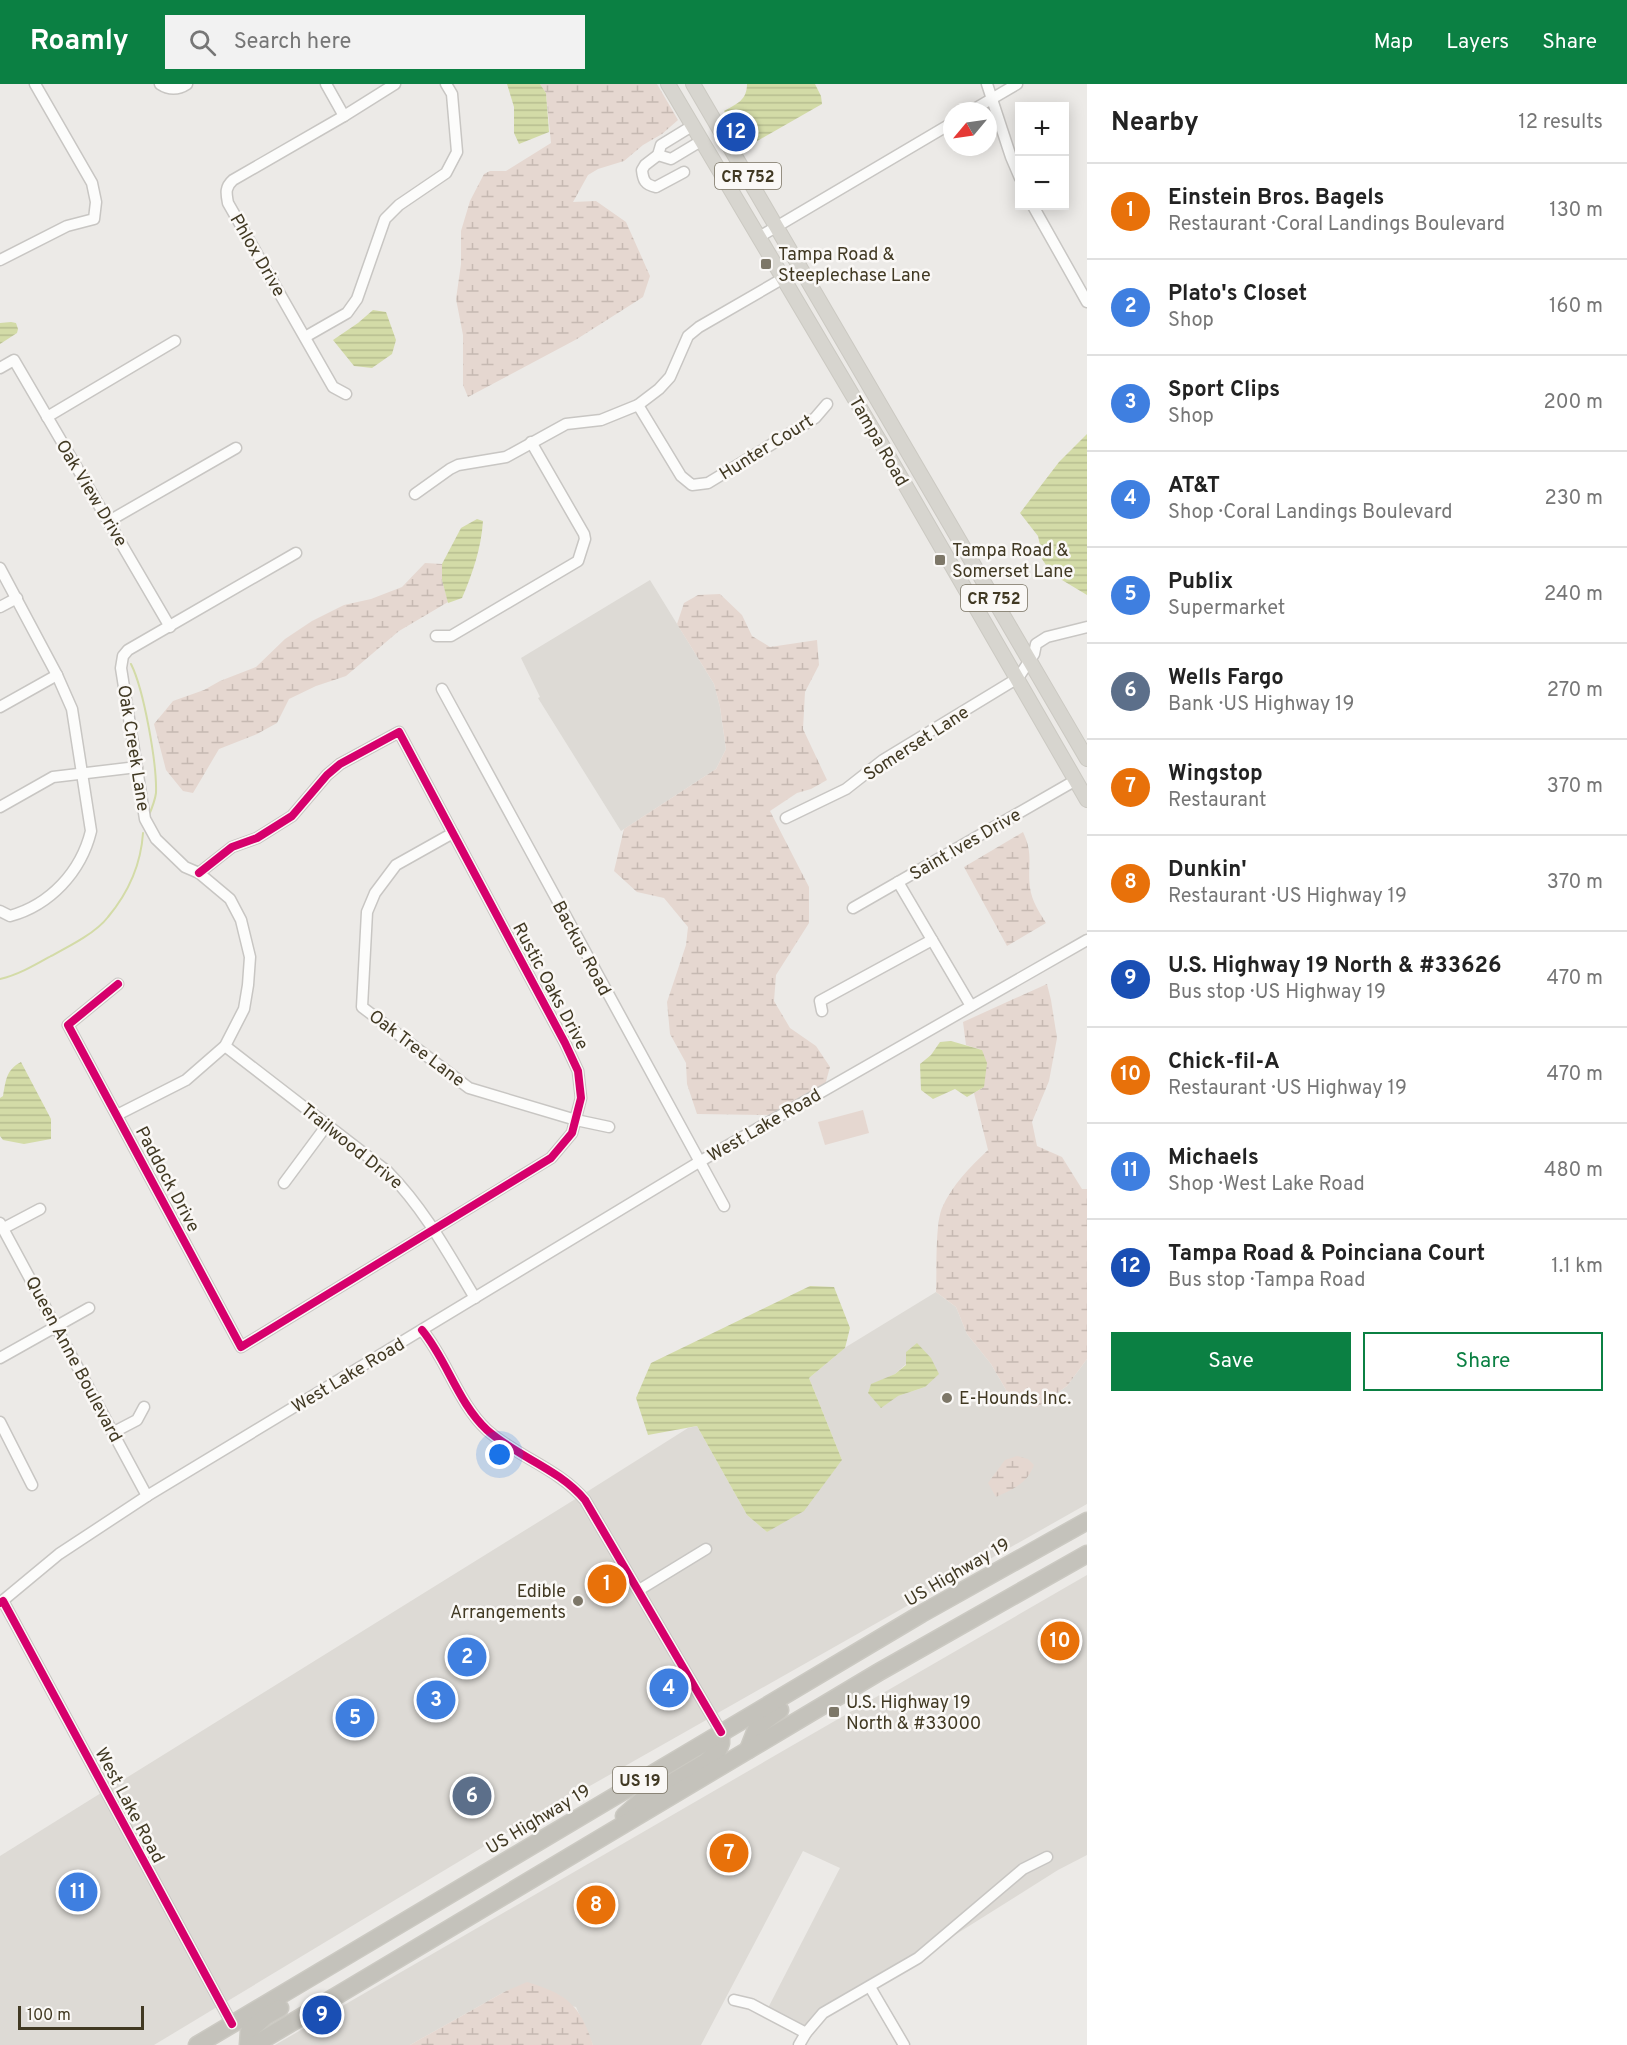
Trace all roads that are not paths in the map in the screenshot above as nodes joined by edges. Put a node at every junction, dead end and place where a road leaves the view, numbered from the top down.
1 (35, 84) edge
2 (160, 84) edge
3 (187, 84) edge
4 (326, 84) edge
5 (395, 84) edge
6 (446, 84) edge
7 (668, 84) edge
8 (693, 84) edge
9 (987, 84) edge
10 (1017, 84) edge
11 (991, 99) junction
12 (986, 102) edge
13 (344, 116) junction
14 (692, 126) junction
15 (943, 128) edge
16 (701, 141) junction
17 (658, 155) junction
18 (1015, 164) edge
19 (684, 172) dead end
20 (1035, 210) edge
21 (778, 226) junction
22 (759, 237) junction
23 (0, 260) edge
24 (801, 268) junction
25 (784, 278) junction
26 (1087, 302) edge
27 (305, 337) junction
28 (175, 341) dead end
29 (0, 368) edge
30 (346, 394) dead end
31 (827, 404) dead end
32 (638, 405) junction
33 (47, 417) junction
34 (889, 417) junction
35 (871, 427) junction
36 (531, 442) junction
37 (236, 448) dead end
38 (414, 494) dead end
39 (109, 521) junction
40 (296, 553) dead end
41 (0, 568) edge
42 (17, 598) junction
43 (0, 607) edge
44 (170, 627) junction
45 (1087, 627) edge
46 (436, 636) dead end
47 (1032, 657) junction
48 (57, 675) junction
49 (1018, 678) junction
50 (442, 689) dead end
51 (0, 707) edge
52 (1087, 759) edge
53 (136, 766) junction
54 (83, 774) junction
55 (1076, 780) junction
56 (1087, 800) edge
57 (0, 807) edge
58 (786, 818) dead end
59 (453, 833) junction
60 (200, 873) junction
61 (898, 882) junction
62 (853, 908) dead end
63 (5, 914) edge
64 (932, 940) junction
65 (1087, 940) edge
66 (118, 984) dead end
67 (971, 1006) junction
68 (822, 1011) dead end
69 (225, 1046) junction
70 (117, 1115) junction
71 (576, 1120) junction
72 (327, 1125) junction
73 (609, 1127) dead end
74 (699, 1162) junction
75 (284, 1183) dead end
76 (724, 1206) dead end
77 (40, 1209) dead end
78 (2, 1226) edge
79 (435, 1231) junction
80 (475, 1298) junction
81 (89, 1308) dead end
82 (57, 1326) junction
83 (422, 1330) junction
84 (241, 1347) joint
85 (0, 1358) edge
86 (144, 1407) dead end
87 (0, 1422) edge
88 (114, 1432) junction
89 (32, 1485) dead end
90 (147, 1496) junction
91 (1087, 1521) edge
92 (706, 1549) dead end
93 (1087, 1554) edge
94 (639, 1590) junction
95 (1, 1602) edge
96 (801, 1687) junction
97 (721, 1732) junction
98 (748, 1750) junction
99 (596, 1840) junction
100 (1047, 1857) dead end
101 (395, 1926) junction
102 (870, 1987) junction
103 (734, 2000) dead end
104 (232, 2024) junction
105 (806, 2033) junction
106 (197, 2045) edge
107 (248, 2045) edge
108 (254, 2045) edge
109 (799, 2045) edge
110 (903, 2045) edge

1 - 23 street
2 - 3 street
4 - 13 street
5 - 13 street, Phlox Drive
6 - 27 street
7 - 14 main road, Tampa Road / CR 752
8 - 21 main road, Tampa Road / CR 752
9 - 11 street
10 - 11 street
11 - 12 street
11 - 18 street
13 - 27 street, Phlox Drive
14 - 16 main road, Tampa Road / CR 752
14 - 17 street
15 - 21 street
16 - 17 street
16 - 22 main road, Tampa Road / CR 752
17 - 19 street
20 - 26 street
21 - 22 street
21 - 24 main road, Tampa Road / CR 752
22 - 25 main road, Tampa Road / CR 752
24 - 25 street
24 - 34 main road, Tampa Road / CR 752
25 - 32 street
25 - 35 main road, Tampa Road / CR 752
27 - 30 street, Phlox Drive
28 - 33 street
29 - 33 street, Oak View Drive
31 - 32 street, Hunter Court
32 - 36 street
33 - 39 street, Oak View Drive
34 - 35 street
34 - 47 main road, Tampa Road / CR 752
35 - 49 main road, Tampa Road / CR 752
36 - 38 street
36 - 46 street
37 - 39 street
39 - 44 street, Oak View Drive
40 - 44 street, Oak Creek Lane
41 - 42 street
42 - 43 street
42 - 48 street
44 - 53 street, Oak Creek Lane
45 - 47 street, Somerset Lane
47 - 49 street, Somerset Lane
47 - 52 main road, Tampa Road / CR 752
48 - 51 street
48 - 54 street
49 - 55 main road, Tampa Road / CR 752
49 - 58 street, Somerset Lane
50 - 74 street, Backus Road
53 - 54 street
53 - 60 street, Oak Creek Lane
54 - 57 street
54 - 63 street
55 - 56 main road, Tampa Road / CR 752
55 - 61 street, Saint Ives Drive
59 - 60 street, Rustic Oaks Drive
59 - 71 street, Rustic Oaks Drive
59 - 71 street, Oak Tree Lane
60 - 69 street, Oak Creek Lane
61 - 62 street, Saint Ives Drive
61 - 64 street
64 - 67 street
64 - 68 street
65 - 67 street, West Lake Road
66 - 70 street, Paddock Drive
67 - 74 street, West Lake Road
69 - 70 street, Oak Creek Lane
69 - 72 street, Trailwood Drive
70 - 84 street, Paddock Drive
71 - 73 street
71 - 79 street, Rustic Oaks Drive
72 - 75 street
72 - 79 street, Trailwood Drive
74 - 76 street, Backus Road
74 - 80 street, West Lake Road
77 - 78 street
78 - 82 street, Queen Anne Boulevard
79 - 80 street, Trailwood Drive
79 - 84 street, Rustic Oaks Drive
80 - 83 street, West Lake Road
81 - 82 street
82 - 85 street
82 - 88 street, Queen Anne Boulevard
83 - 90 street, West Lake Road
83 - 94 street
86 - 88 street
87 - 89 street
88 - 90 street, Queen Anne Boulevard
90 - 95 street, West Lake Road
91 - 96 highway, US Highway 19 / US 19
92 - 94 street
93 - 98 highway, US 19
94 - 97 street
95 - 104 street, West Lake Road
96 - 97 highway, US Highway 19 / US 19
96 - 98 highway
97 - 99 highway
97 - 101 highway, US Highway 19 / US 19
98 - 99 highway, US 19
99 - 108 highway, US 19
100 - 102 street
101 - 104 highway, US Highway 19 / US 19
101 - 107 highway
102 - 105 street
102 - 110 street
103 - 105 street
104 - 106 highway, US Highway 19 / US 19
105 - 109 street

